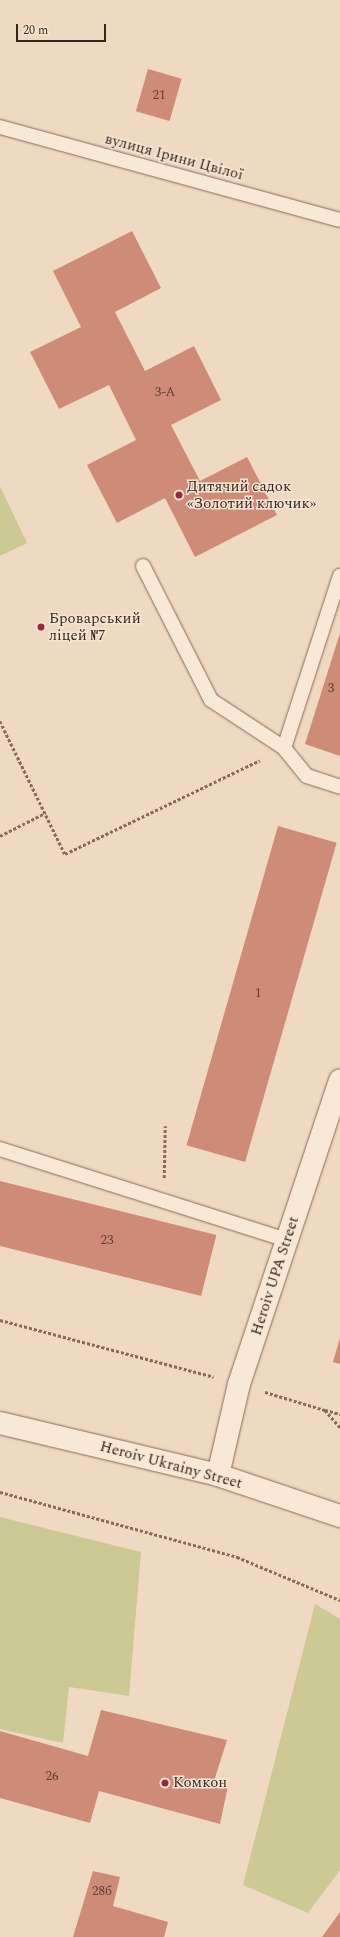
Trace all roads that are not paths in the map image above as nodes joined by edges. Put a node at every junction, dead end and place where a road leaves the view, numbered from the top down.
1 (0, 127) edge
2 (340, 220) edge
3 (143, 566) dead end
4 (340, 576) edge
5 (284, 748) junction
6 (340, 787) edge
7 (340, 1080) edge
8 (0, 1149) edge
9 (287, 1240) junction
10 (0, 1423) edge
11 (218, 1475) junction
12 (340, 1516) edge

1 - 2 lane, вулиця Ірини Цвілої
3 - 5 lane
4 - 5 lane
5 - 6 lane
7 - 9 street, Heroiv UPA Street
8 - 9 lane
9 - 11 street, Heroiv UPA Street
10 - 11 street, Heroiv Ukrainy Street
11 - 12 street, Heroiv Ukrainy Street

